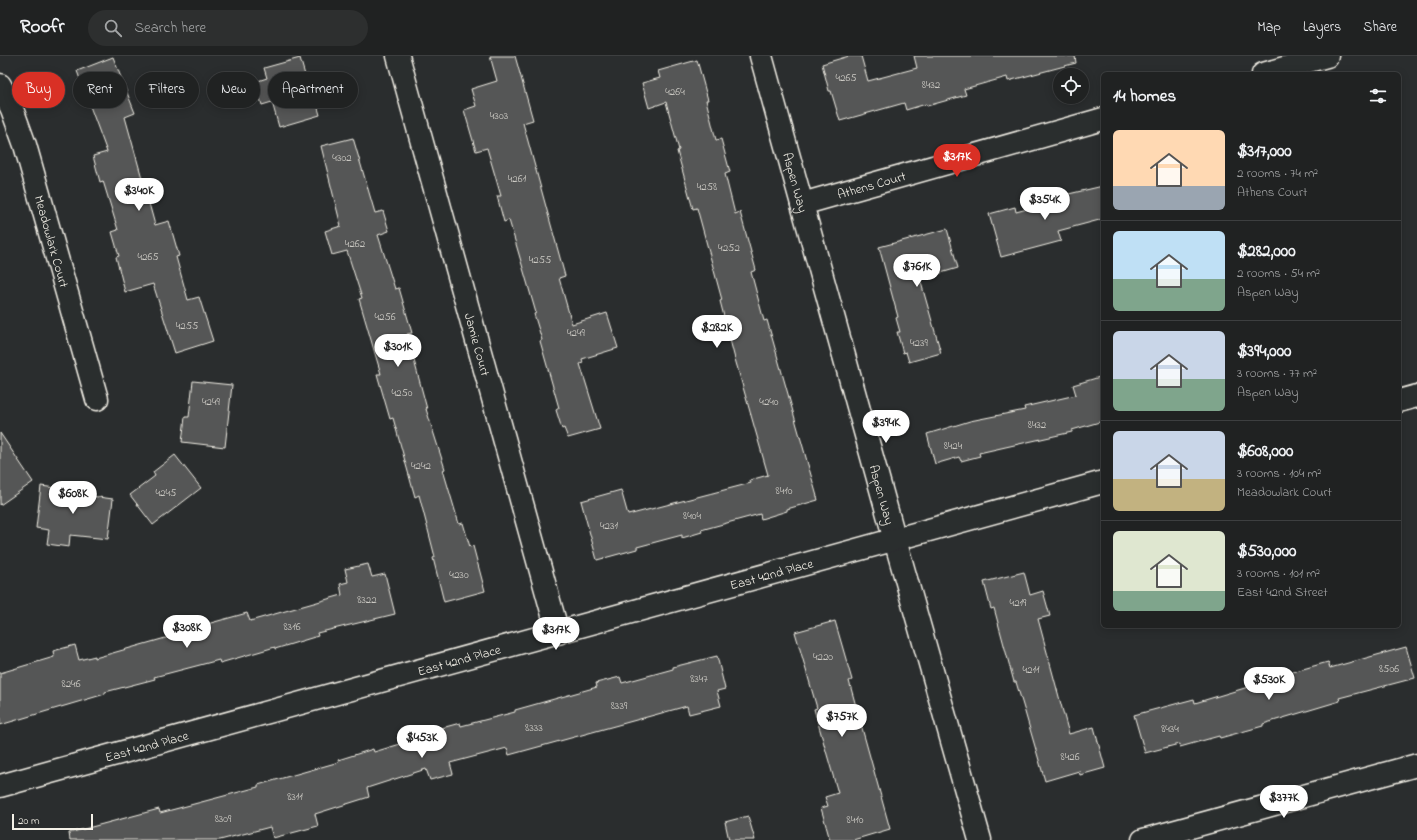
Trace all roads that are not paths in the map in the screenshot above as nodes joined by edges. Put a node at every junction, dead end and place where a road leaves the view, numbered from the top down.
1 (398, 56) edge
2 (761, 56) edge
3 (1326, 56) edge
4 (1270, 72) edge
5 (0, 85) edge
6 (1101, 120) edge
7 (802, 204) junction
8 (1417, 396) edge
9 (97, 399) dead end
10 (1401, 400) edge
11 (1101, 483) edge
12 (895, 540) junction
13 (558, 633) junction
14 (1417, 765) edge
15 (0, 786) edge
16 (980, 840) edge
17 (1143, 840) edge

1 - 13 street, Jamie Court
2 - 7 street, Aspen Way
3 - 4 street
5 - 9 street, Meadowlark Court
6 - 7 street, Athens Court
7 - 12 street, Aspen Way
8 - 10 street
11 - 12 street, East 42nd Place
12 - 13 street, East 42nd Place
12 - 16 street, Aspen Way
13 - 15 street, East 42nd Place
14 - 17 street

